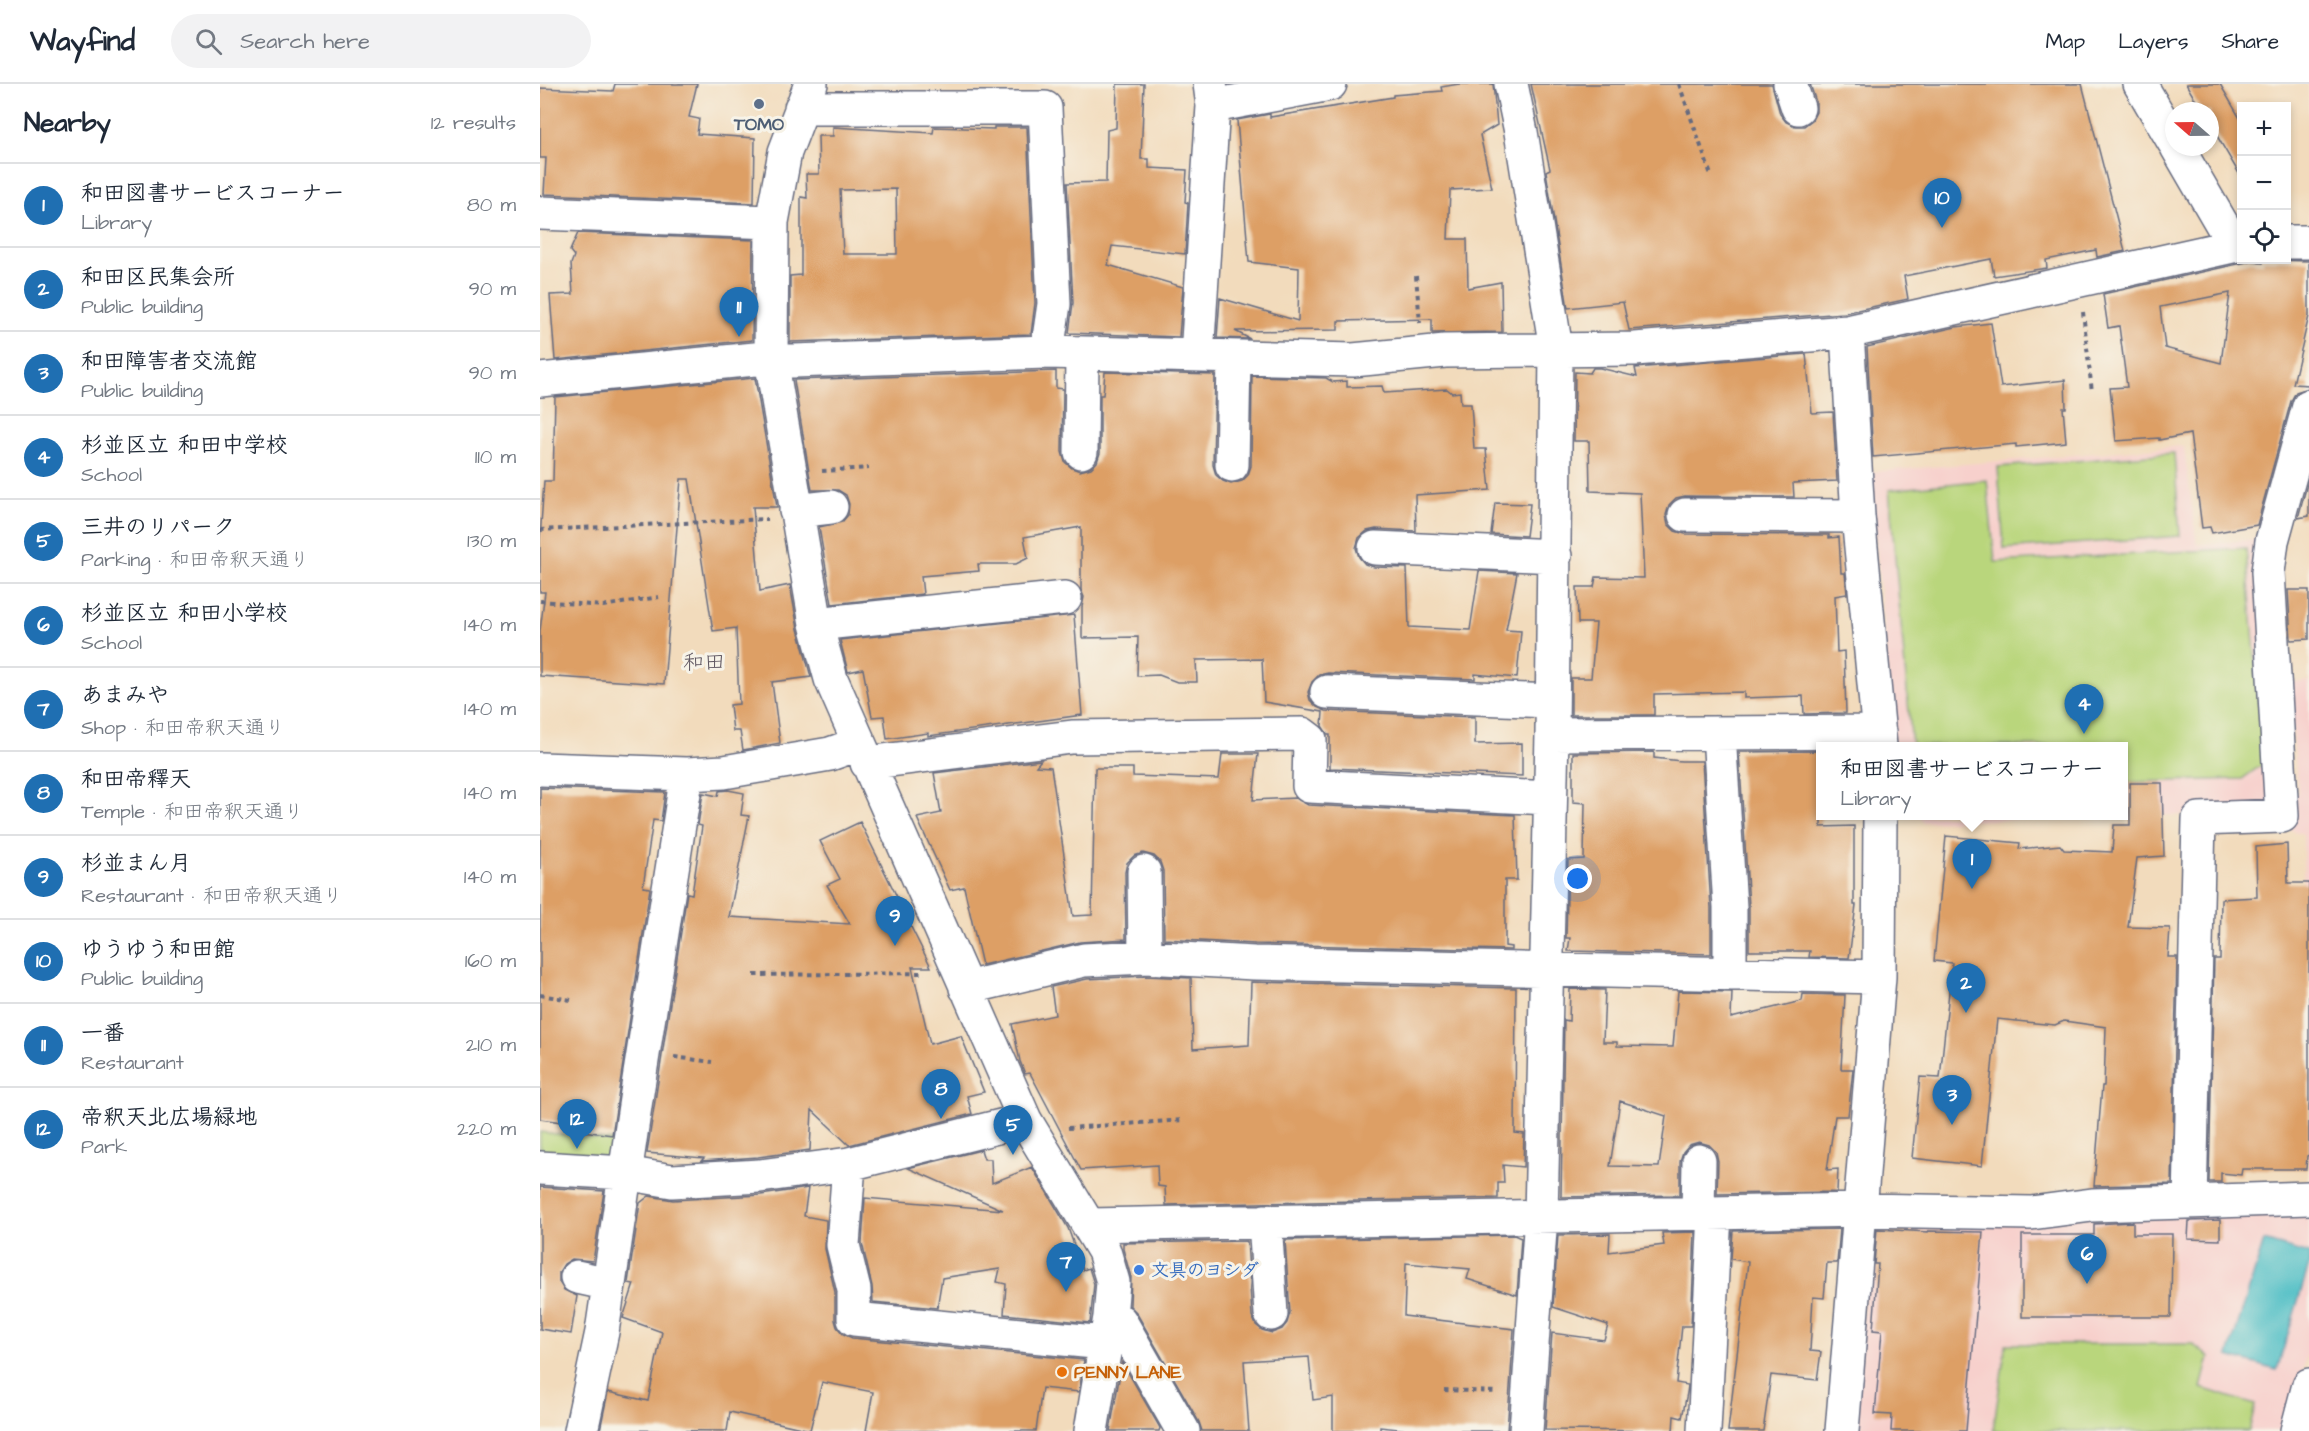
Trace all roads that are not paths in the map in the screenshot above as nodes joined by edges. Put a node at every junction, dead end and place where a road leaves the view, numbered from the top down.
1 (1330, 84) edge
2 (1511, 84) edge
3 (2140, 84) edge
4 (1212, 95) edge
5 (806, 96) edge
6 (2165, 127) edge
7 (2183, 156) edge
8 (540, 213) edge
9 (772, 222) junction
10 (2291, 242) edge
11 (2309, 242) edge
12 (2237, 243) edge
13 (2237, 245) edge
14 (1847, 332) junction
15 (1556, 349) junction
16 (1047, 352) junction
17 (1082, 353) junction
18 (1197, 356) junction
19 (1234, 357) junction
20 (771, 359) junction
21 (540, 380) edge
22 (2309, 406) edge
23 (1081, 452) dead end
24 (1232, 465) dead end
25 (831, 507) dead end
26 (797, 514) junction
27 (1685, 515) dead end
28 (1858, 516) junction
29 (1375, 548) dead end
30 (1555, 556) junction
31 (1065, 598) dead end
32 (816, 624) junction
33 (1327, 692) dead end
34 (1551, 701) junction
35 (1552, 734) junction
36 (1719, 734) junction
37 (1880, 740) edge
38 (863, 754) junction
39 (540, 769) edge
40 (687, 774) junction
41 (1550, 798) junction
42 (1880, 820) edge
43 (1144, 872) dead end
44 (1145, 957) junction
45 (1546, 969) junction
46 (1730, 974) junction
47 (1878, 977) junction
48 (963, 981) junction
49 (1029, 1125) junction
50 (1699, 1161) dead end
51 (849, 1164) junction
52 (540, 1168) edge
53 (625, 1173) junction
54 (2309, 1198) edge
55 (2190, 1202) junction
56 (1861, 1210) junction
57 (1707, 1213) junction
58 (1541, 1216) junction
59 (1265, 1221) junction
60 (1090, 1224) junction
61 (578, 1277) dead end
62 (609, 1284) junction
63 (1271, 1314) dead end
64 (1108, 1330) junction
65 (2309, 1385) edge
66 (581, 1431) edge
67 (1091, 1431) edge
68 (1183, 1431) edge
69 (1526, 1431) edge
70 (1704, 1431) edge
71 (1842, 1431) edge
72 (2297, 1431) edge

1 - 4 street
2 - 15 street
3 - 6 street
4 - 18 street
5 - 9 street
5 - 16 street
7 - 12 street
8 - 9 street
9 - 20 street
10 - 11 street
13 - 14 street
14 - 15 street
14 - 28 street
15 - 19 street
15 - 30 street
16 - 17 street
16 - 20 street
17 - 18 street
17 - 23 street
18 - 19 street
19 - 24 street
20 - 21 street
20 - 26 street
22 - 55 street
25 - 26 street
26 - 32 street
27 - 28 street
28 - 37 street
29 - 30 street
30 - 34 street
31 - 32 street
32 - 38 street
33 - 34 street
34 - 35 street
35 - 36 street
35 - 41 street
36 - 37 street
36 - 46 street
38 - 40 street
38 - 41 street
38 - 48 street
39 - 40 street
40 - 53 street
41 - 45 street
42 - 47 street
43 - 44 street
44 - 45 street
44 - 48 street
45 - 46 street
45 - 58 street
46 - 47 street
47 - 56 street
48 - 49 street
49 - 51 street
49 - 60 street
50 - 57 street
51 - 53 street
51 - 64 street
52 - 53 street
53 - 62 street
54 - 55 street
55 - 56 street
56 - 57 street
56 - 71 street
57 - 58 street
57 - 70 street
58 - 59 street
58 - 69 street
59 - 60 street
59 - 63 street
60 - 64 street
61 - 62 street
62 - 66 street
64 - 67 street
64 - 68 street
65 - 72 street

